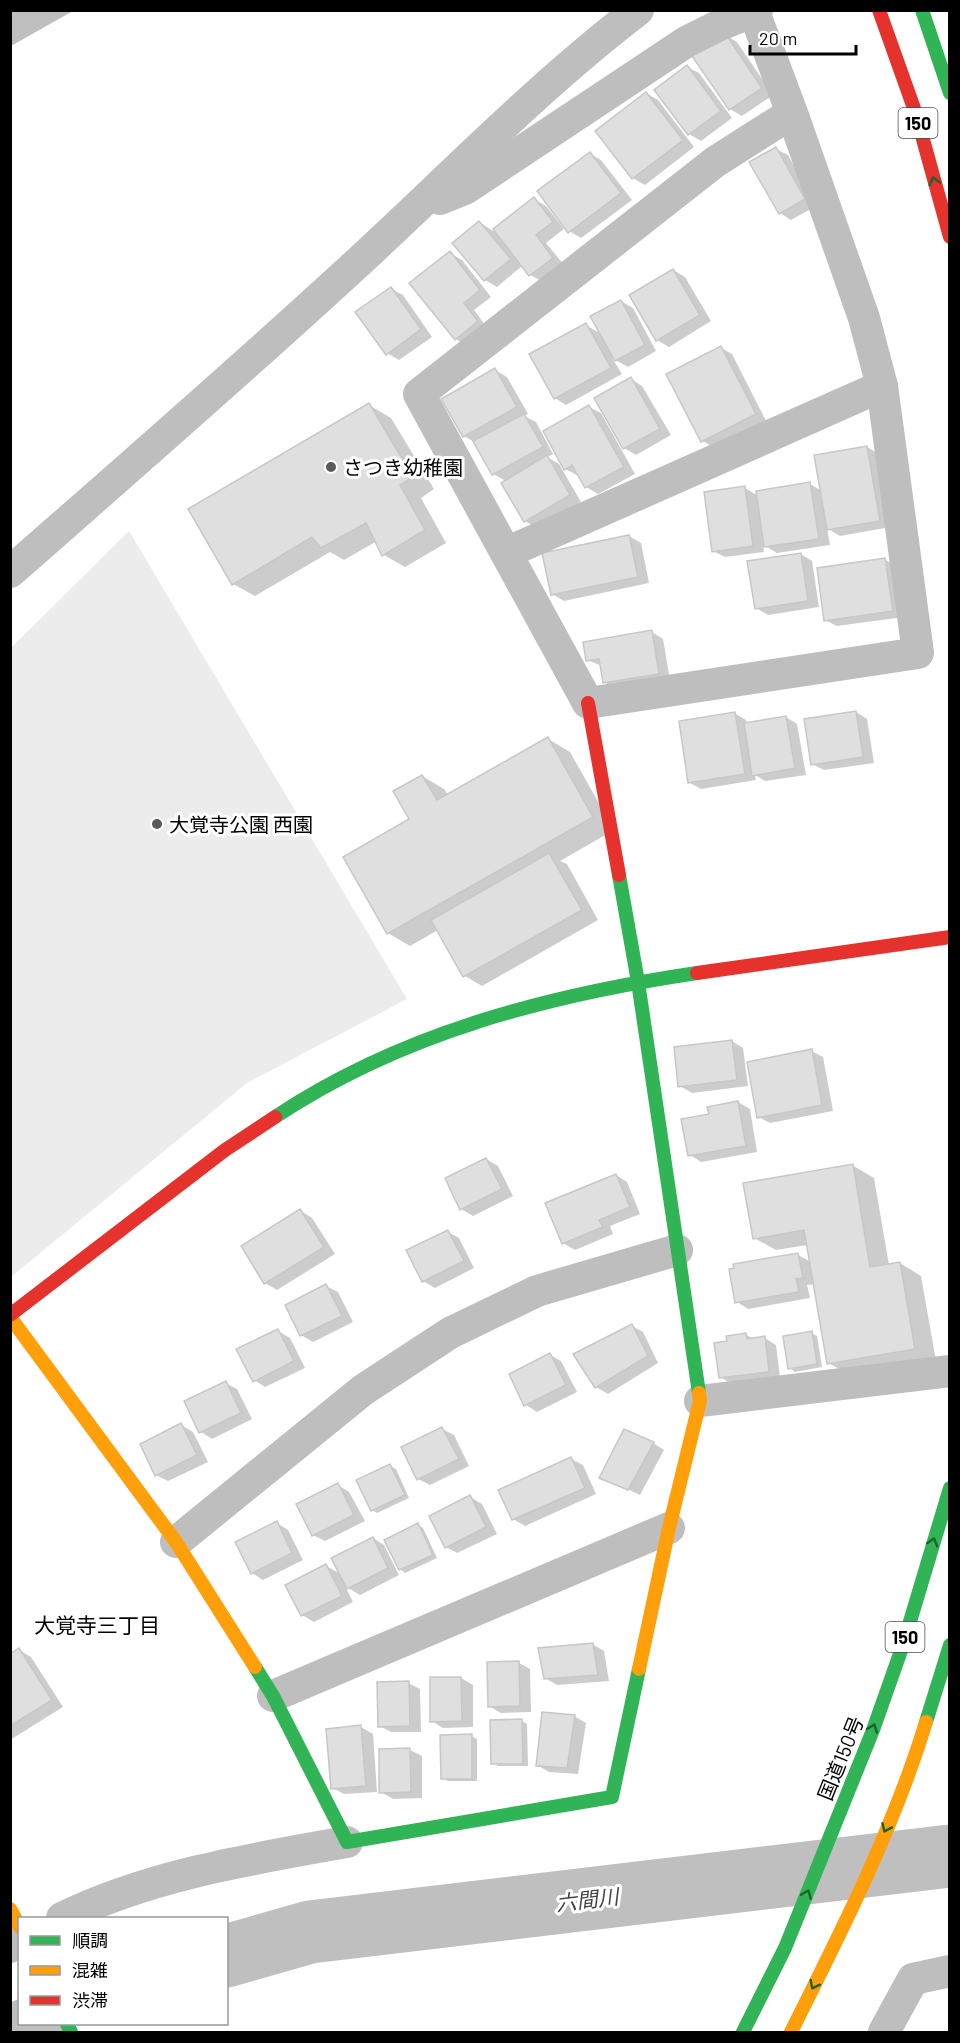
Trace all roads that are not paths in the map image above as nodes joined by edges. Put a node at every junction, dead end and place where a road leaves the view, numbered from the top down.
1 (638, 10) edge
2 (879, 10) edge
3 (922, 10) edge
4 (755, 11) edge
5 (950, 93) edge
6 (792, 113) junction
7 (424, 201) junction
8 (950, 237) edge
9 (882, 386) junction
10 (507, 553) junction
11 (10, 572) edge
12 (588, 703) junction
13 (950, 937) edge
14 (638, 982) junction
15 (678, 1250) junction
16 (10, 1316) edge
17 (950, 1371) edge
18 (700, 1401) junction
19 (950, 1488) edge
20 (669, 1528) junction
21 (176, 1542) junction
22 (950, 1645) edge
23 (273, 1696) junction
24 (347, 1842) junction
25 (10, 1909) edge
26 (64, 1917) edge
27 (18, 1923) edge
28 (950, 1971) edge
29 (743, 2032) edge
30 (791, 2032) edge
31 (884, 2032) edge

1 - 7 street
8 -> 2 main road, 150
3 - 5 main road, 150
4 - 6 street
4 - 7 street
6 - 9 street
6 - 10 street
7 - 11 street
9 - 10 street
9 - 12 street
10 - 12 street
12 - 14 main road
13 - 14 main road
14 - 15 main road
14 - 16 main road
15 - 18 main road
15 - 21 street
16 - 21 main road
17 - 18 street
18 - 20 main road
29 -> 19 main road, 国道150号 / 150
20 - 23 street
20 - 24 main road
21 - 23 main road
22 -> 30 main road, 150
23 - 24 main road
24 - 26 street
25 - 27 main road
28 - 31 street

